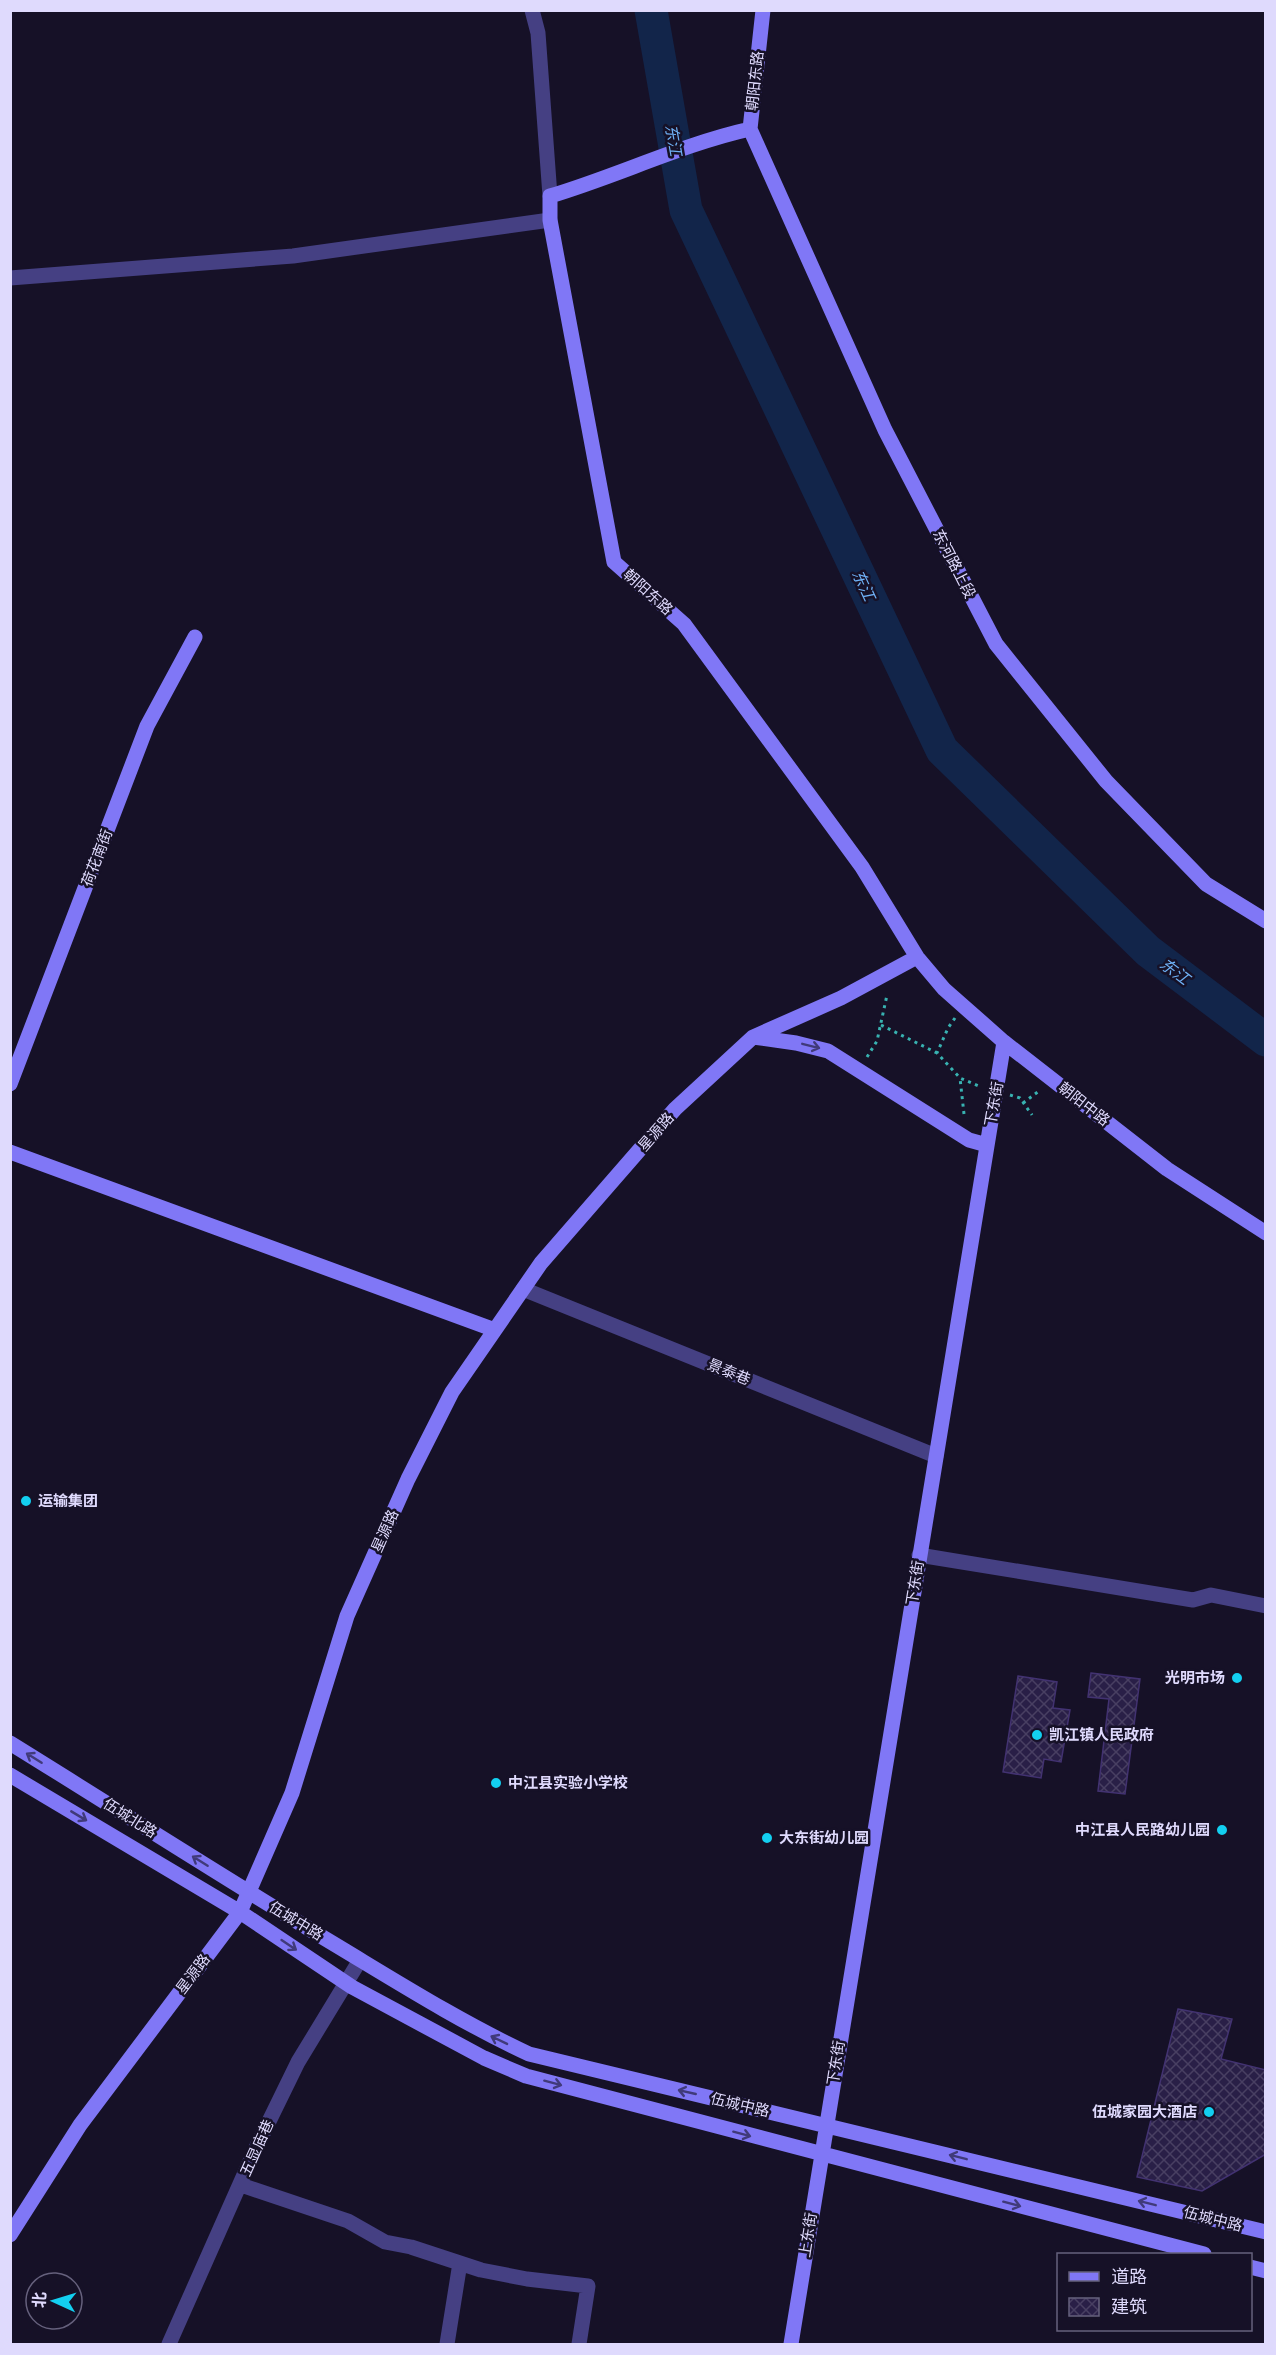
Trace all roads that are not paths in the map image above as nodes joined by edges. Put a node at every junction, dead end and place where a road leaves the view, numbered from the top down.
1 (532, 10) edge
2 (763, 10) edge
3 (775, 10) edge
4 (760, 33) junction
5 (750, 129) junction
6 (550, 196) junction
7 (550, 220) junction
8 (10, 278) edge
9 (195, 638) dead end
10 (1266, 921) edge
11 (917, 957) junction
12 (753, 1037) junction
13 (1004, 1042) junction
14 (10, 1084) edge
15 (987, 1145) junction
16 (10, 1152) edge
17 (1266, 1233) edge
18 (523, 1289) junction
19 (495, 1330) junction
20 (936, 1456) junction
21 (919, 1555) junction
22 (1266, 1606) edge
23 (10, 1743) edge
24 (10, 1775) edge
25 (249, 1893) junction
26 (240, 1912) junction
27 (360, 1960) junction
28 (346, 1983) junction
29 (826, 2125) junction
30 (821, 2155) junction
31 (241, 2185) junction
32 (1266, 2232) edge
33 (10, 2235) edge
34 (1200, 2253) edge
35 (460, 2263) junction
36 (169, 2344) edge
37 (447, 2344) edge
38 (579, 2344) edge
39 (791, 2344) edge

1 - 6 street
2 - 4 street, 朝阳东路
3 - 4 street
4 - 5 street, 朝阳东路
5 - 6 street, 朝阳东路
5 - 10 street, 东河路上段
6 - 7 street, 朝阳东路
7 - 8 street
7 - 11 street, 朝阳东路
9 - 14 street, 荷花南街
11 - 12 street, 星源路
11 - 13 street, 朝阳中路
12 -> 15 street
12 - 18 street, 星源路
13 - 15 street, 下东街
13 - 17 street, 朝阳中路
15 - 20 street, 下东街
16 - 19 street
18 - 19 street, 星源路
18 - 20 street, 景泰巷
19 - 25 street, 星源路
20 - 21 street, 下东街
21 - 22 street
21 - 29 street, 下东街
25 -> 23 street, 伍城北路
24 -> 26 street, 伍城北路
25 - 26 street, 星源路
25 - 27 street, 伍城中路
26 -> 28 street, 伍城中路
26 - 33 street, 星源路
27 - 28 street, 五显庙巷
29 -> 27 street, 伍城中路
28 -> 30 street, 伍城中路
28 - 31 street, 五显庙巷
29 - 30 street, 上东街
32 -> 29 street, 伍城中路
30 -> 34 street, 伍城中路
30 - 39 street, 上东街
31 - 35 street
31 - 36 street, 五显庙巷
35 - 37 street
35 - 38 street

